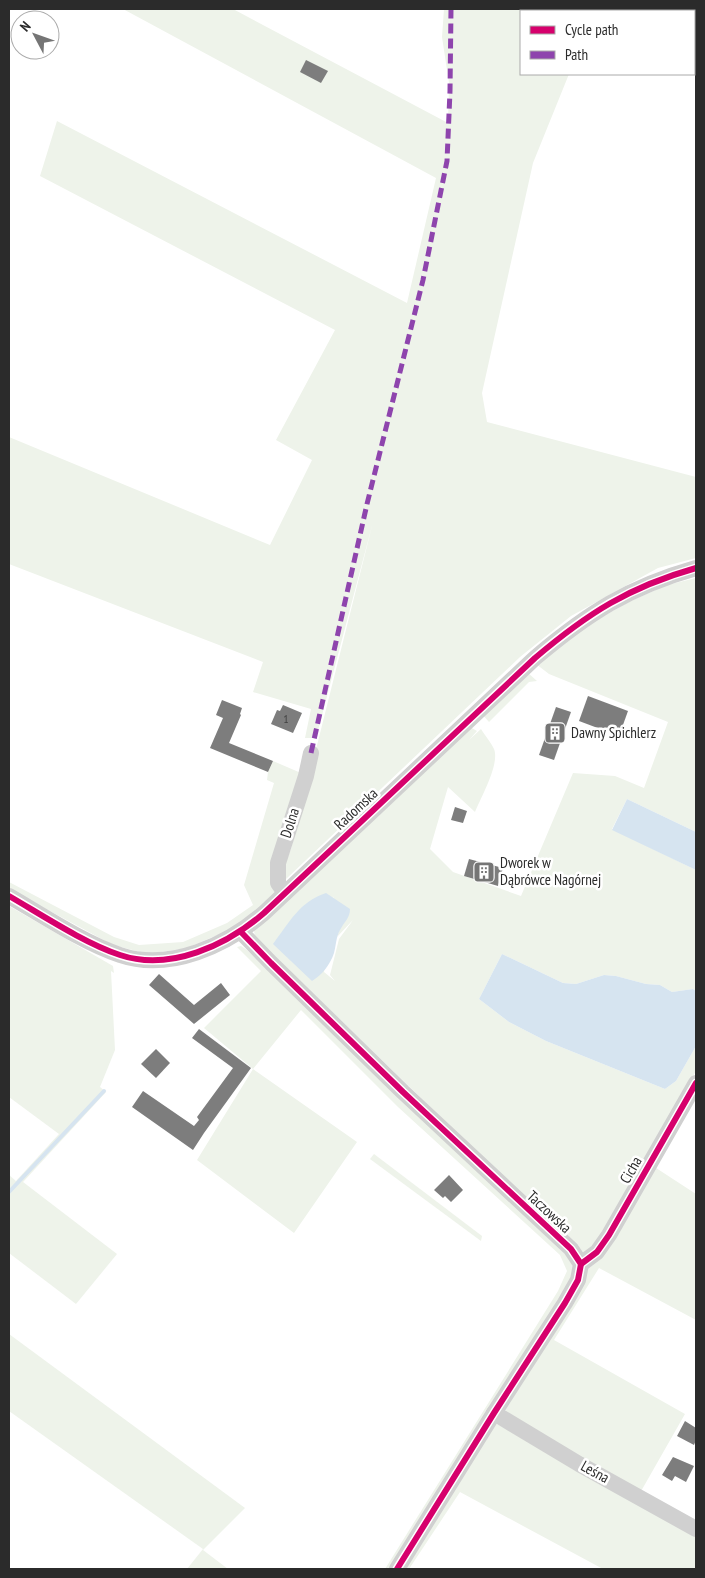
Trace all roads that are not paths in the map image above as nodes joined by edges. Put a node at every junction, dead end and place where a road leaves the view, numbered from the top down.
1 (696, 568) edge
2 (311, 752) dead end
3 (285, 893) junction
4 (9, 896) edge
5 (241, 932) junction
6 (696, 1083) edge
7 (581, 1264) junction
8 (494, 1413) junction
9 (696, 1529) edge
10 (397, 1569) edge

1 - 3 street, Radomska
2 - 3 street, Dolna
3 - 5 street, Radomska
4 - 5 street, Radomska
5 - 7 street, Taczowska
6 - 7 street, Cicha
7 - 8 street
8 - 9 street, Leśna
8 - 10 street

